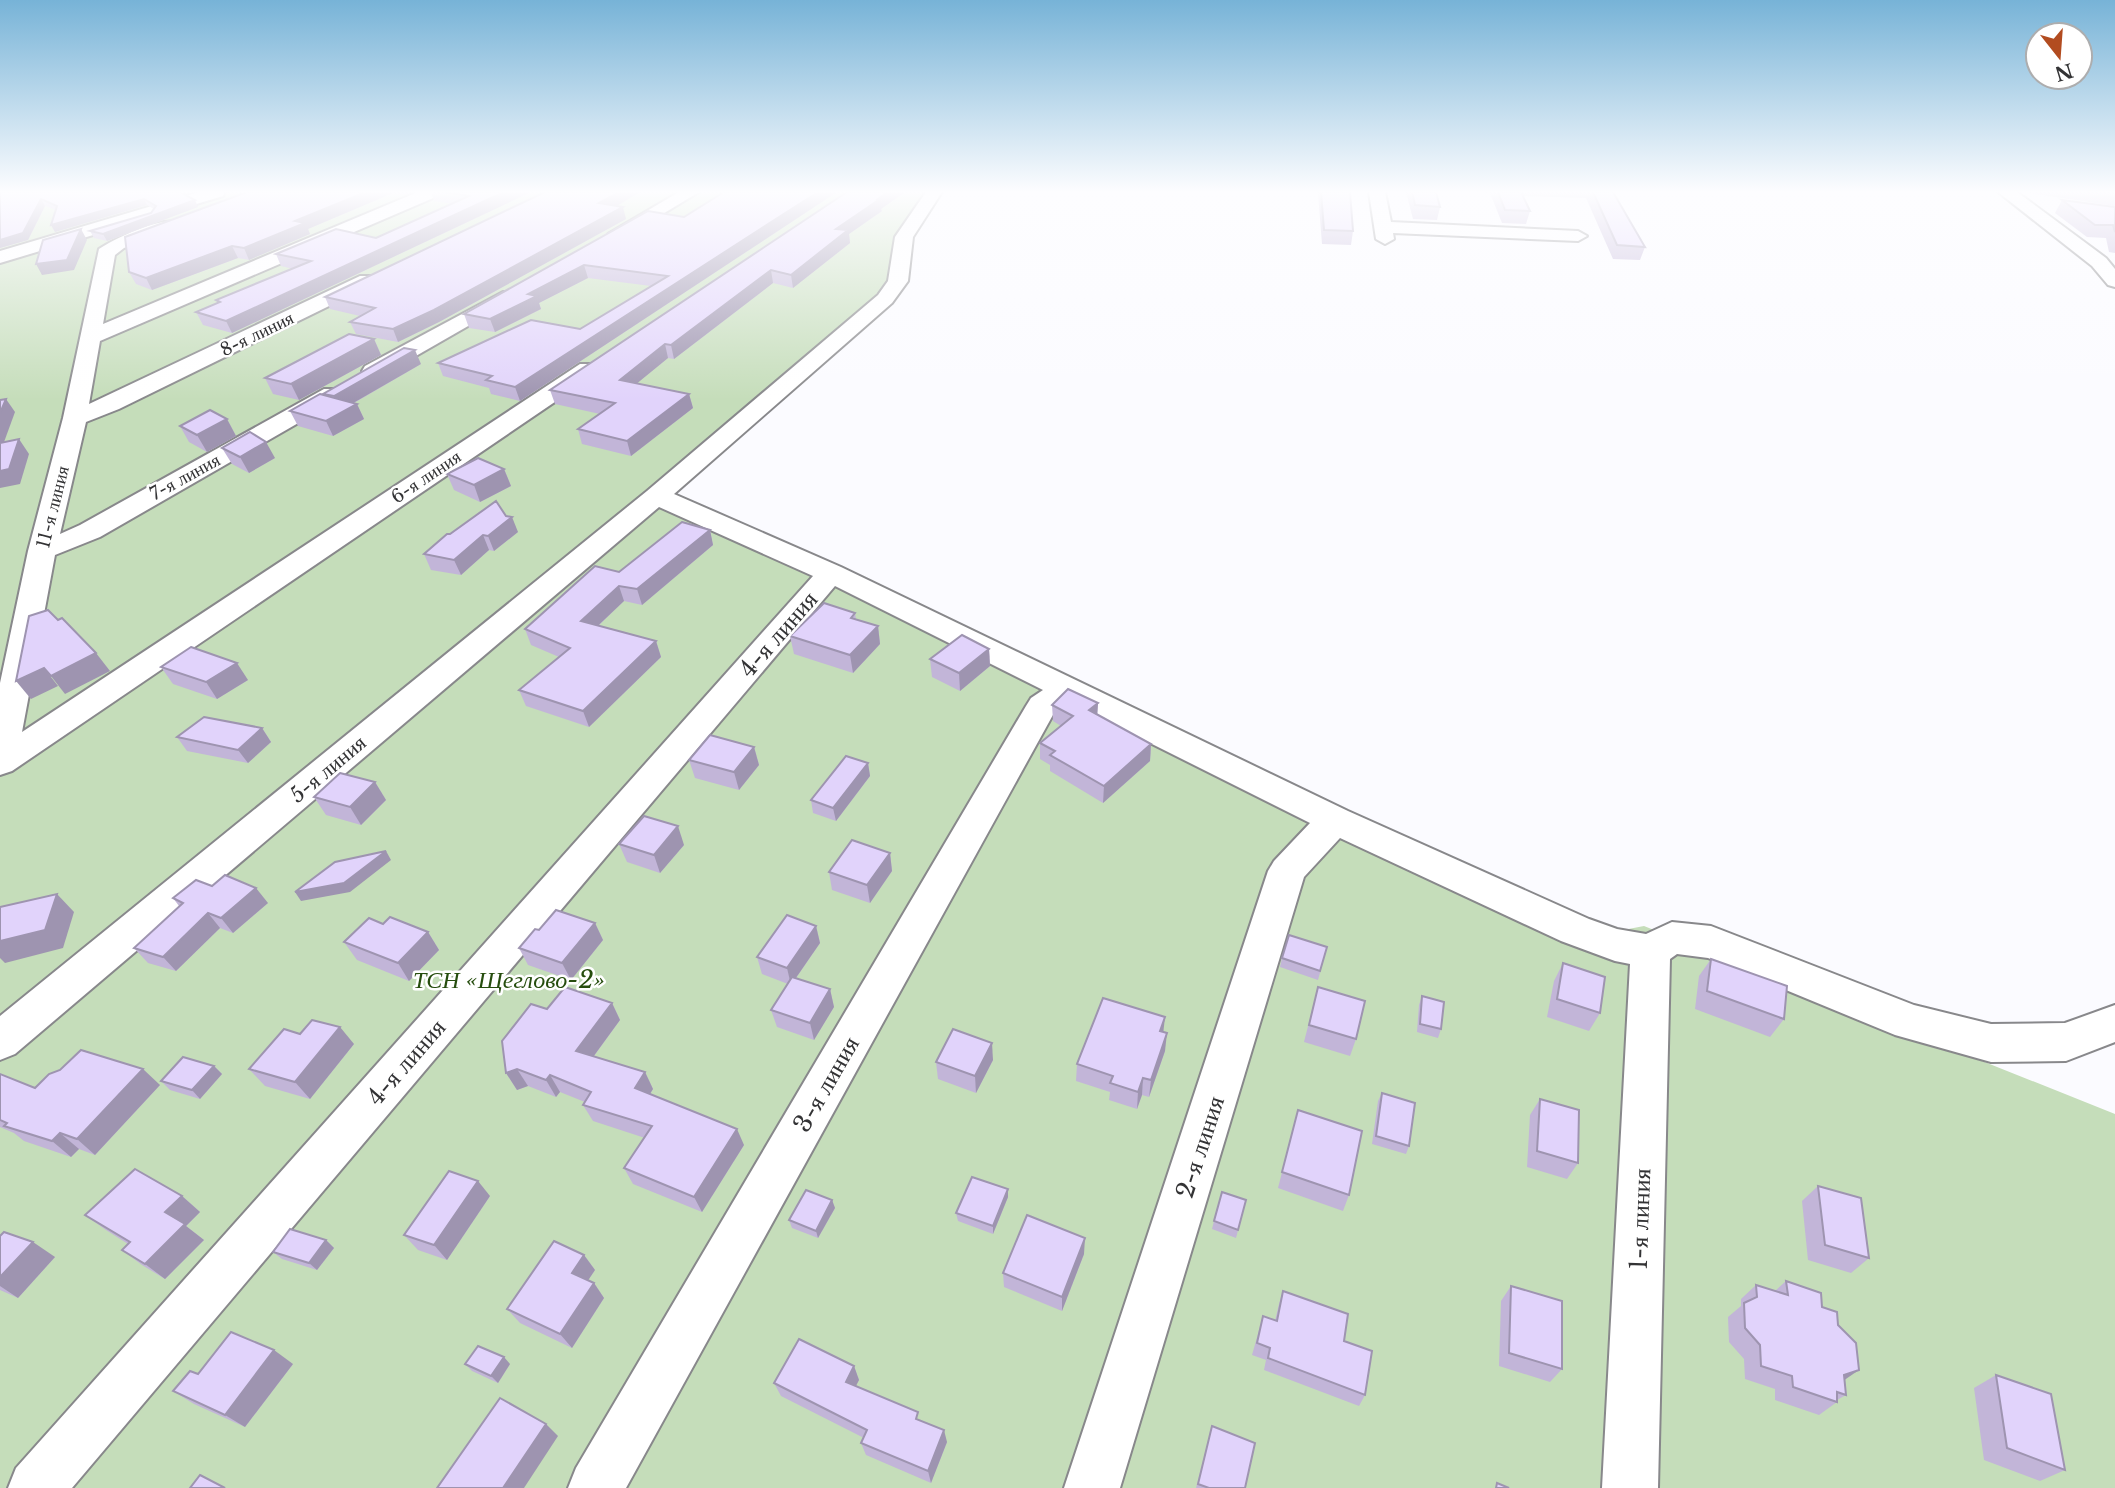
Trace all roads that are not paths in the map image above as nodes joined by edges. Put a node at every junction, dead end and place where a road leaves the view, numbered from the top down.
1 (104, 261) edge
2 (269, 261) edge
3 (901, 261) edge
4 (2098, 261) edge
5 (387, 271) edge
6 (2115, 281) edge
7 (523, 287) edge
8 (91, 337) junction
9 (611, 354) edge
10 (75, 418) junction
11 (656, 496) junction
12 (42, 551) junction
13 (831, 573) junction
14 (1065, 689) junction
15 (0, 762) edge
16 (1335, 821) junction
17 (1650, 951) junction
18 (2115, 1023) edge
19 (0, 1041) edge
20 (36, 1488) edge
21 (596, 1488) edge
22 (1092, 1488) edge
23 (1630, 1488) edge

1 - 8 street, 11-я линия
2 - 8 street
3 - 11 street, 5-я линия
4 - 6 street
5 - 10 street, 8-я линия
7 - 12 street, 7-я линия
8 - 10 street, 11-я линия
9 - 15 street, 6-я линия
10 - 12 street, 11-я линия
11 - 13 street
11 - 19 street, 5-я линия
12 - 15 street, 11-я линия
13 - 14 street
13 - 20 street, 4-я линия
14 - 16 street
14 - 21 street, 3-я линия
16 - 17 street
16 - 22 street, 2-я линия
17 - 18 street
17 - 23 street, 1-я линия

